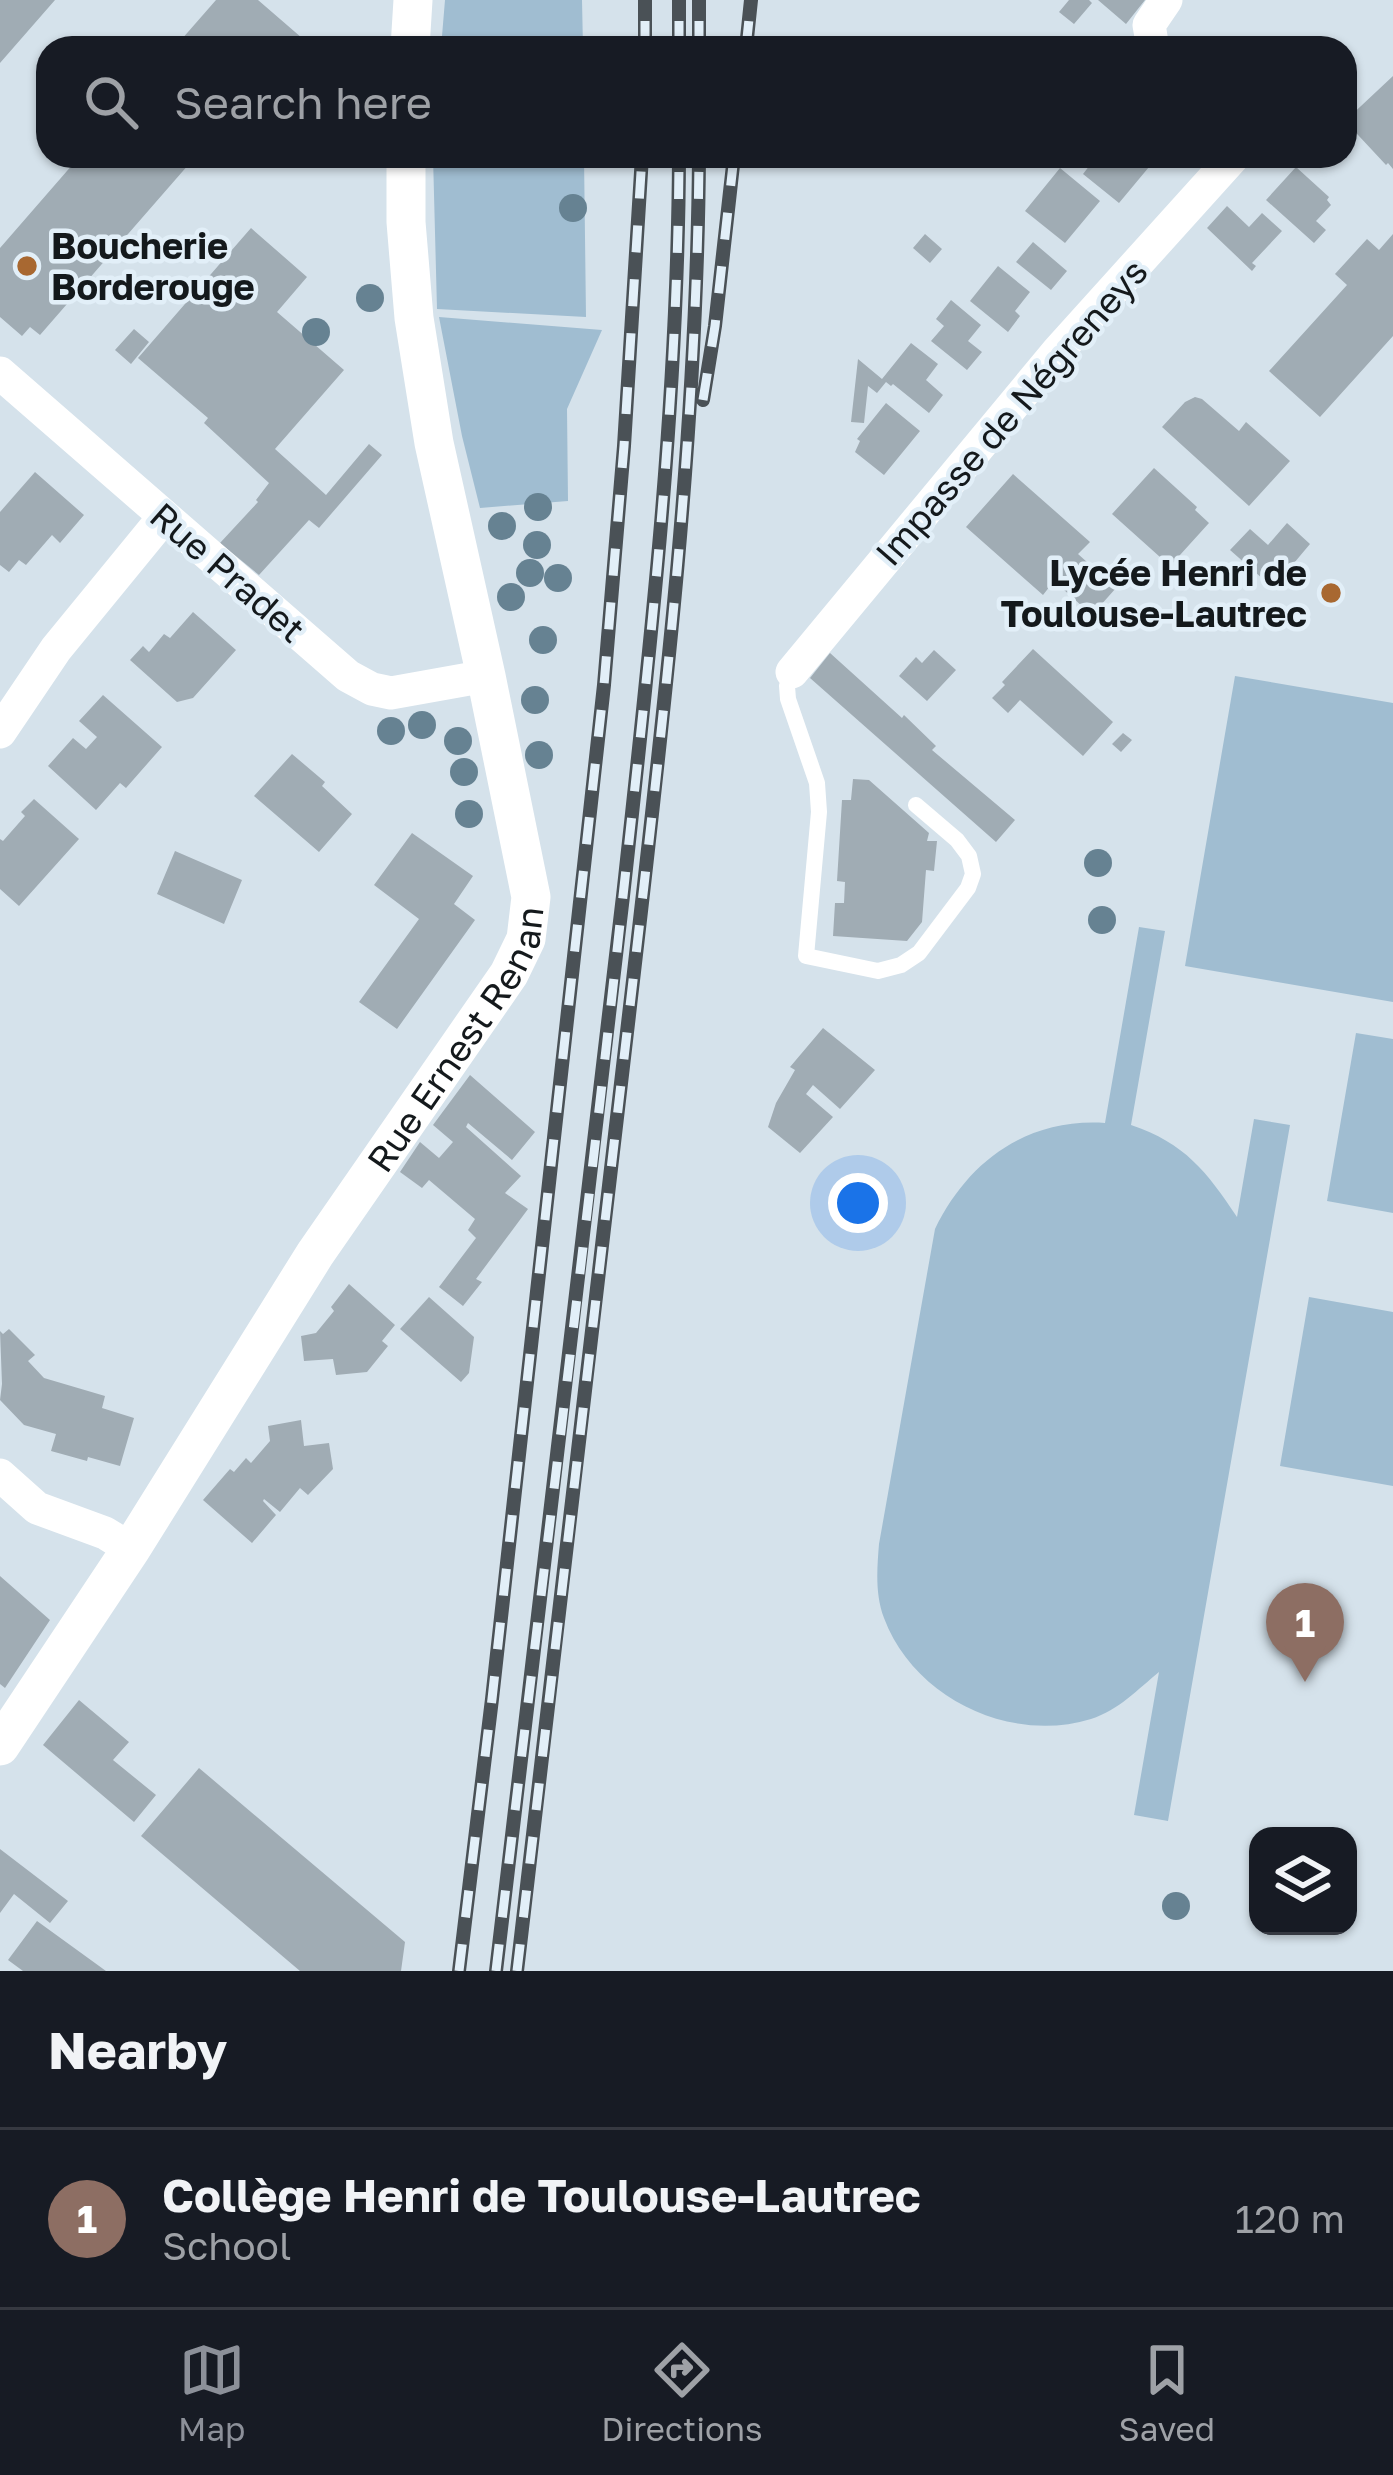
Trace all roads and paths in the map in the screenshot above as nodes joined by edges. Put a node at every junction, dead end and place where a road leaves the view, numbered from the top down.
1 (412, 0) edge
2 (1166, 0) edge
3 (410, 36) edge
4 (1151, 36) edge
5 (406, 168) edge
6 (1223, 168) edge
7 (0, 373) edge
8 (164, 517) junction
9 (792, 672) joint
10 (486, 676) junction
11 (0, 732) edge
12 (916, 805) dead end
13 (0, 1475) edge
14 (130, 1549) junction
15 (0, 1746) edge

1 - 3 street
2 - 4 street
5 - 10 street, Rue Ernest Renan
6 - 9 street, Impasse de Négreneys
7 - 8 street, Rue Pradet
8 - 10 street, Rue Pradet
8 - 11 street
9 - 12 lane
10 - 14 street, Rue Ernest Renan
13 - 14 street
14 - 15 street, Rue Ernest Renan

